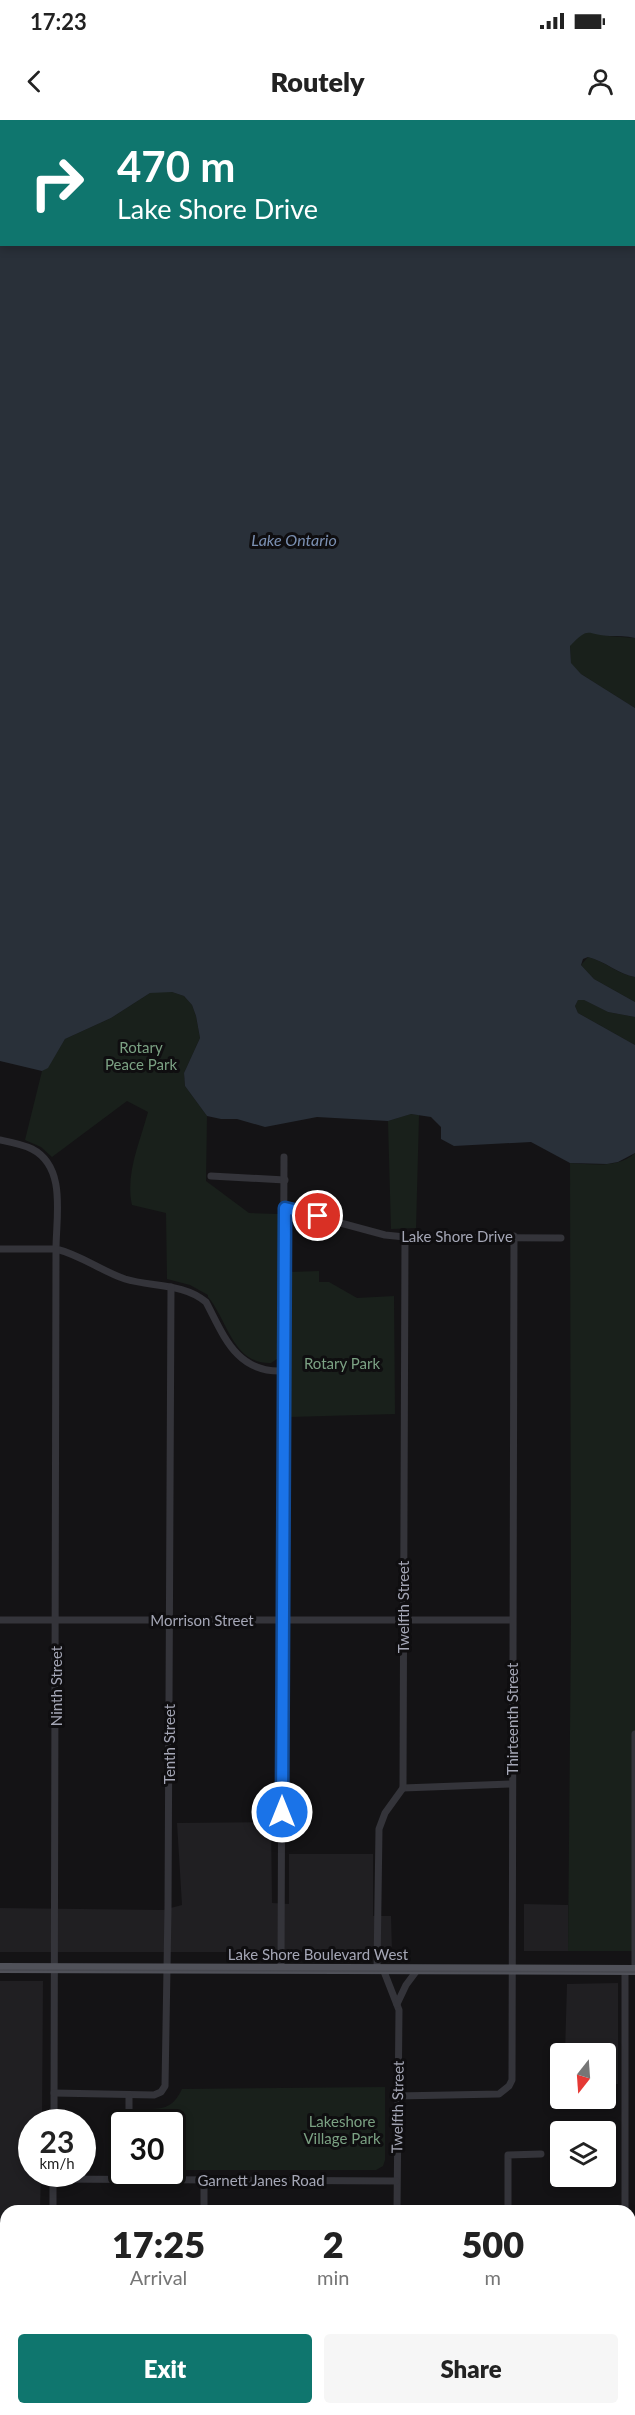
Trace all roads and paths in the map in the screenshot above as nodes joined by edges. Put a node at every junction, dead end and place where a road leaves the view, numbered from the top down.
1 (0, 1140) edge
2 (284, 1157) dead end
3 (211, 1176) dead end
4 (285, 1180) junction
5 (285, 1208) junction
6 (514, 1236) junction
7 (405, 1238) junction
8 (561, 1238) dead end
9 (0, 1249) edge
10 (56, 1249) junction
11 (171, 1287) junction
12 (284, 1371) junction
13 (0, 1620) edge
14 (56, 1620) junction
15 (283, 1620) junction
16 (512, 1620) junction
17 (169, 1621) junction
18 (403, 1621) junction
19 (635, 1734) edge
20 (512, 1784) junction
21 (403, 1788) junction
22 (0, 1968) edge
23 (55, 1968) junction
24 (166, 1968) junction
25 (280, 1969) junction
26 (380, 1969) junction
27 (418, 1969) junction
28 (513, 1970) junction
29 (632, 1970) edge
30 (397, 2004) junction
31 (54, 2093) junction
32 (129, 2096) junction
33 (397, 2096) junction
34 (54, 2109) edge
35 (129, 2109) edge
36 (541, 2154) dead end
37 (186, 2179) edge
38 (204, 2180) junction
39 (396, 2181) junction
40 (53, 2187) edge
41 (53, 2205) edge
42 (204, 2205) edge
43 (397, 2205) edge
44 (508, 2205) edge
45 (625, 2205) edge

1 - 10 street
2 - 4 street
3 - 4 street
4 - 5 street
5 - 7 street, Lake Shore Drive
5 - 12 street
6 - 7 street, Lake Shore Drive
6 - 8 street, Lake Shore Drive
6 - 16 street, Thirteenth Street
7 - 18 street, Twelfth Street
9 - 10 street
10 - 11 street
10 - 14 street, Ninth Street
11 - 12 street
11 - 17 street, Tenth Street
12 - 15 street
13 - 14 street, Morrison Street
14 - 17 street, Morrison Street
14 - 23 street, Ninth Street
15 - 17 street, Morrison Street
15 - 18 street, Morrison Street
15 - 25 street
16 - 18 street, Morrison Street
16 - 20 street, Thirteenth Street
17 - 24 street, Tenth Street
18 - 21 street, Twelfth Street
19 - 29 street
20 - 21 street
20 - 28 street, Thirteenth Street
21 - 26 street, Twelfth Street
22 - 23 main road, Lake Shore Boulevard West
23 - 24 main road, Lake Shore Boulevard West
23 - 31 street, Ninth Street
24 - 25 main road, Lake Shore Boulevard West
24 - 32 street, Tenth Street
25 - 26 main road, Lake Shore Boulevard West
26 - 27 main road, Lake Shore Boulevard West
26 - 30 street, Twelfth Street
27 - 28 main road, Lake Shore Boulevard West
27 - 30 street
28 - 29 main road, Lake Shore Boulevard West
28 - 33 street, Thirteenth Street
29 - 45 street
30 - 33 street, Twelfth Street
31 - 32 street, Tenth Street
31 - 34 street, Ninth Street
32 - 35 street
33 - 39 street, Twelfth Street
36 - 44 street
37 - 38 street, Garnett Janes Road
38 - 39 street, Garnett Janes Road
38 - 42 street
39 - 43 street, Twelfth Street
40 - 41 street

